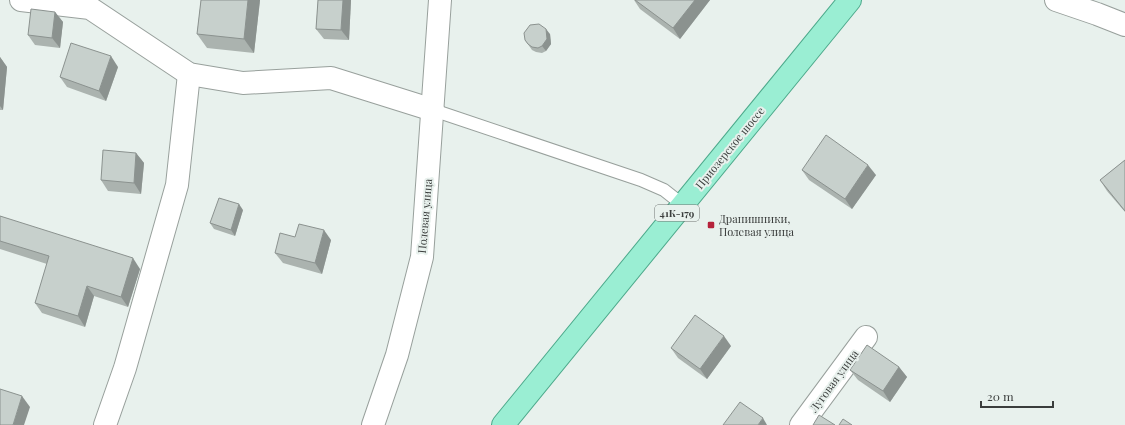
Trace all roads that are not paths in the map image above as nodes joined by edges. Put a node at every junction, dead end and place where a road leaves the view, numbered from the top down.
1 (20, 0) edge
2 (440, 0) edge
3 (850, 0) edge
4 (1056, 0) edge
5 (1125, 25) edge
6 (189, 74) junction
7 (433, 110) junction
8 (683, 205) junction
9 (866, 337) dead end
10 (105, 425) edge
11 (373, 425) edge
12 (503, 425) edge
13 (801, 425) edge

1 - 6 street
2 - 7 street, Полевая улица
3 - 8 main road, Приозерское шоссе / 41К-179
4 - 5 street
6 - 7 street
6 - 10 street
7 - 8 lane
7 - 11 street, Полевая улица
8 - 12 main road, Приозерское шоссе / 41К-179
9 - 13 street, Луговая улица

